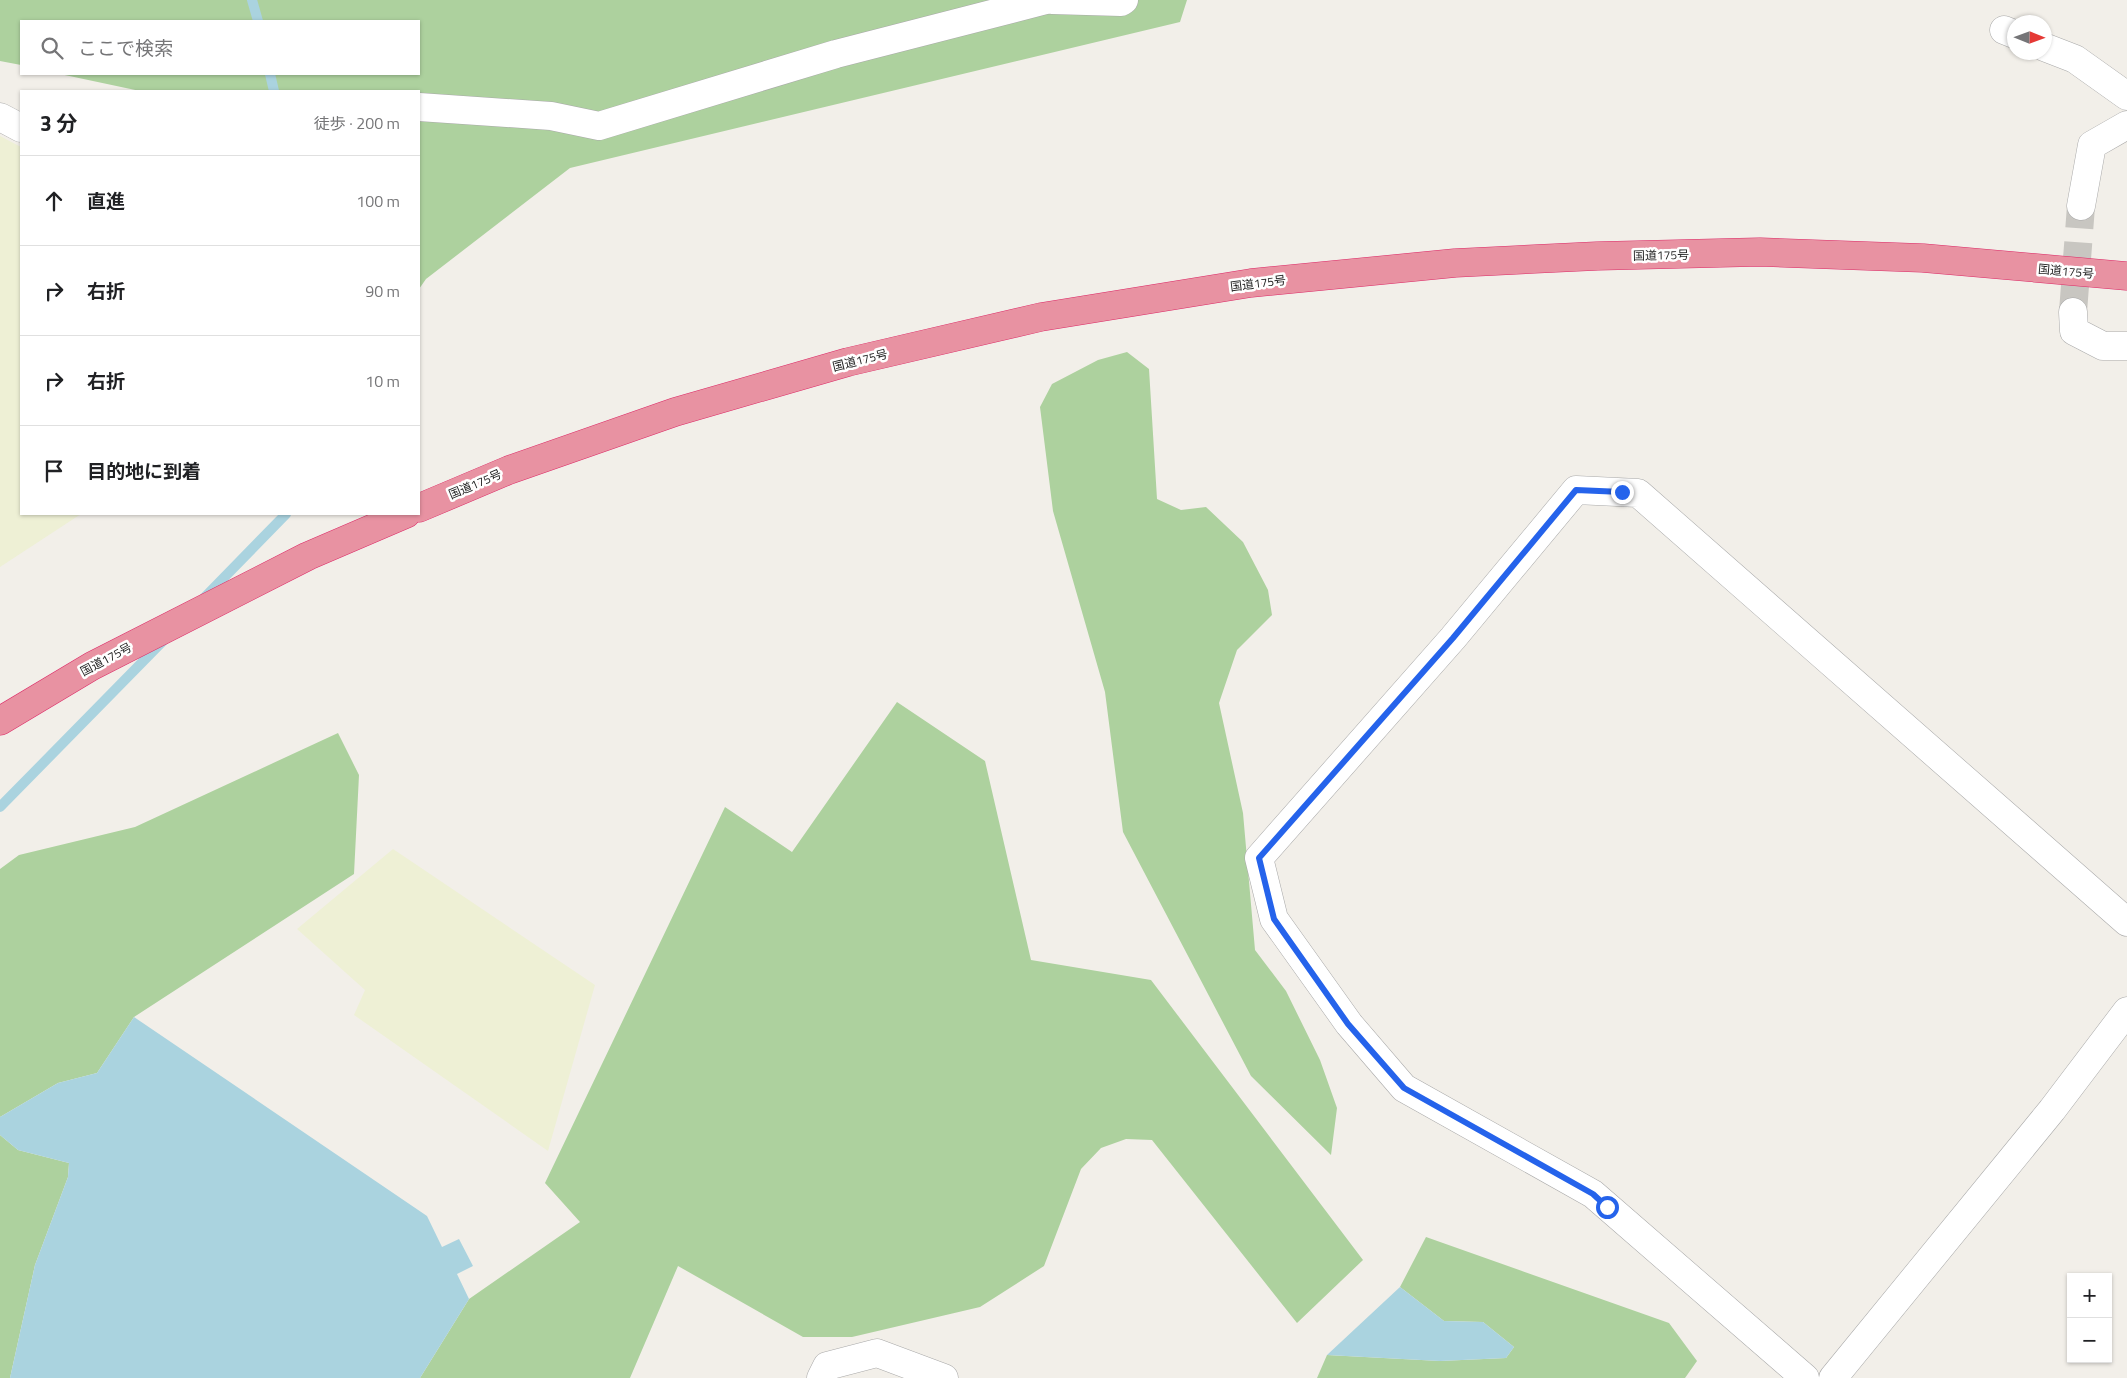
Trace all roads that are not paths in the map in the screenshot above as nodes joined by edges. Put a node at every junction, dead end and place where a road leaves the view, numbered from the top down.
1 (1046, 0) edge
2 (1052, 0) edge
3 (1124, 0) edge
4 (2052, 50) edge
5 (2127, 96) edge
6 (420, 107) edge
7 (0, 117) edge
8 (2127, 125) edge
9 (20, 127) edge
10 (2081, 206) tunnel mouth
11 (2127, 276) edge
12 (2072, 312) tunnel mouth
13 (2127, 346) edge
14 (420, 508) edge
15 (404, 515) edge
16 (0, 721) edge
17 (2127, 922) edge
18 (2127, 1011) edge
19 (821, 1378) edge
20 (944, 1378) edge
21 (1805, 1378) edge
22 (1833, 1378) edge

1 - 6 street
2 - 3 street
4 - 5 street
7 - 9 street
8 - 10 street
11 - 14 highway, 国道175号
12 - 13 street
15 - 16 highway, 国道175号
17 - 21 street
18 - 22 street
19 - 20 street

